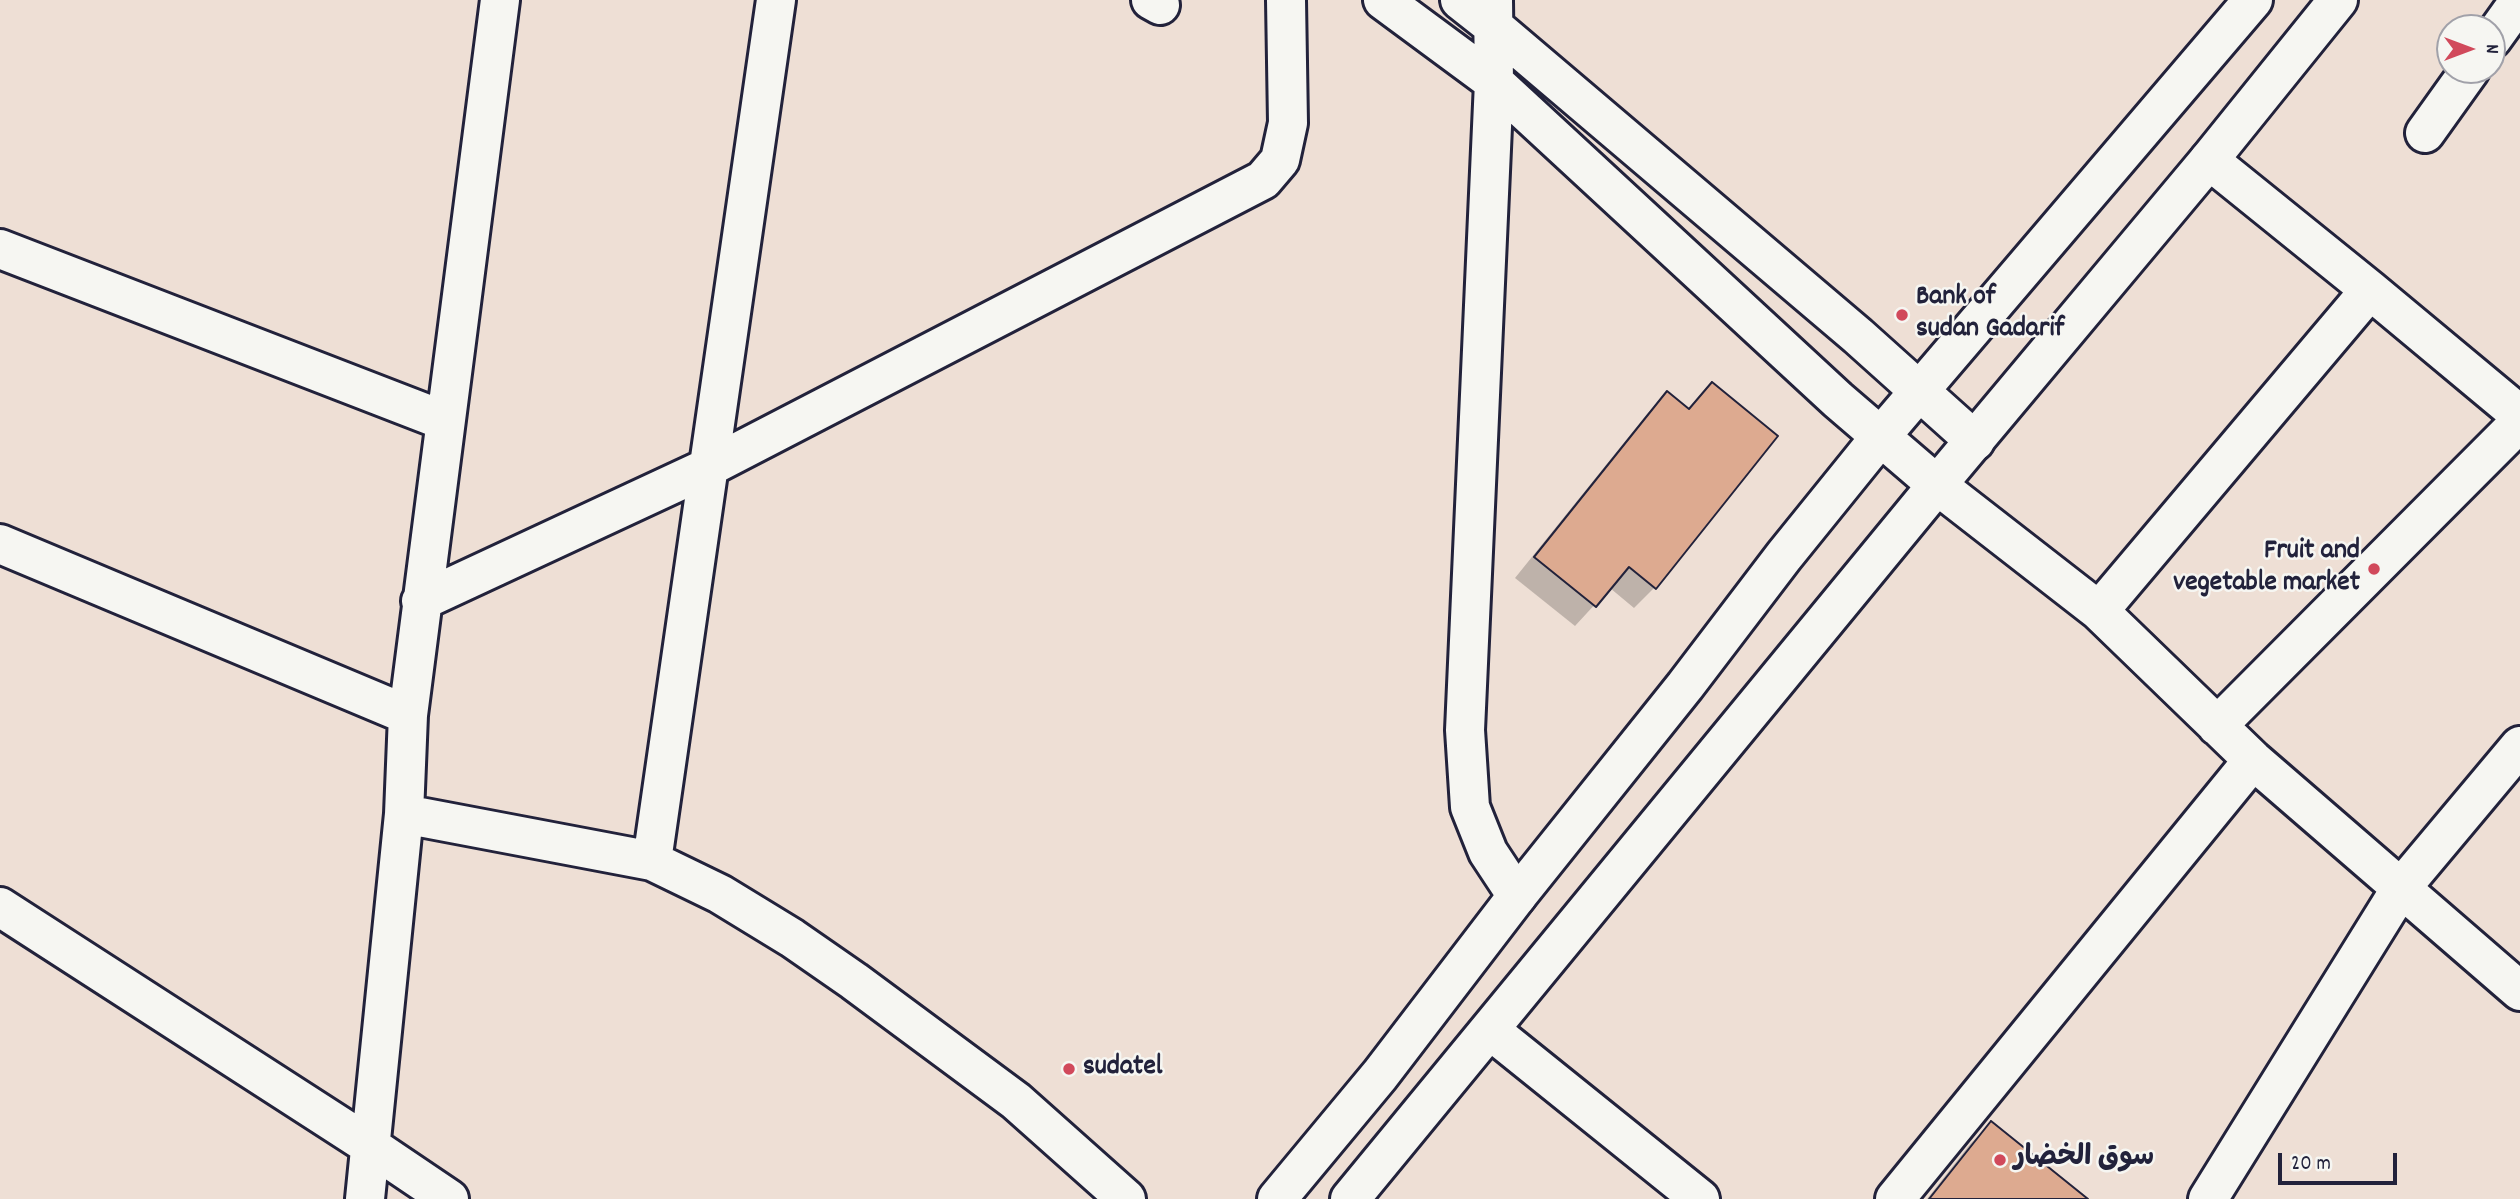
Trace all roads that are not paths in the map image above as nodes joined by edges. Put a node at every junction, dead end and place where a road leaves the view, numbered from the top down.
1 (500, 0) edge
2 (776, 0) edge
3 (1286, 0) edge
4 (1383, 0) edge
5 (1460, 0) edge
6 (2253, 0) edge
7 (2338, 0) edge
8 (2520, 0) edge
9 (1493, 13) edge
10 (2506, 20) edge
11 (1494, 82) junction
12 (2460, 84) edge
13 (2425, 133) dead end
14 (2209, 160) junction
15 (0, 249) edge
16 (2370, 290) junction
17 (1921, 392) junction
18 (2520, 415) edge
19 (444, 421) junction
20 (2520, 422) edge
21 (1881, 436) junction
22 (1975, 441) junction
23 (709, 467) junction
24 (1937, 485) junction
25 (0, 544) edge
26 (421, 601) junction
27 (2099, 611) junction
28 (408, 715) junction
29 (2217, 726) junction
30 (2520, 746) edge
31 (2253, 760) junction
32 (404, 814) junction
33 (652, 861) junction
34 (2401, 888) junction
35 (1517, 896) junction
36 (0, 907) edge
37 (2520, 991) edge
38 (1490, 1030) junction
39 (369, 1145) junction
40 (365, 1199) edge
41 (449, 1199) edge
42 (1126, 1199) edge
43 (1277, 1199) edge
44 (1350, 1199) edge
45 (1700, 1199) edge
46 (1895, 1199) edge
47 (2208, 1199) edge

1 - 19 street
2 - 23 street
3 - 23 street
4 - 11 street
5 - 9 street
6 - 17 street
7 - 14 street
8 - 10 street
9 - 11 street
9 - 17 street
11 - 21 street
11 - 35 street
12 - 13 street
14 - 16 street
14 - 22 street
15 - 19 street
16 - 18 street
16 - 27 street
17 - 21 street
17 - 22 street
19 - 26 street
20 - 29 street
21 - 24 street
21 - 35 street
22 - 24 street
23 - 26 street
23 - 33 street
24 - 27 street
24 - 38 street
25 - 28 street
26 - 28 street
27 - 29 street
28 - 32 street
29 - 31 street
30 - 34 street
31 - 34 street
31 - 46 street
32 - 33 street
32 - 39 street
33 - 42 street
34 - 37 street
34 - 47 street
35 - 43 street
36 - 39 street
38 - 44 street
38 - 45 street
39 - 40 street
39 - 41 street

